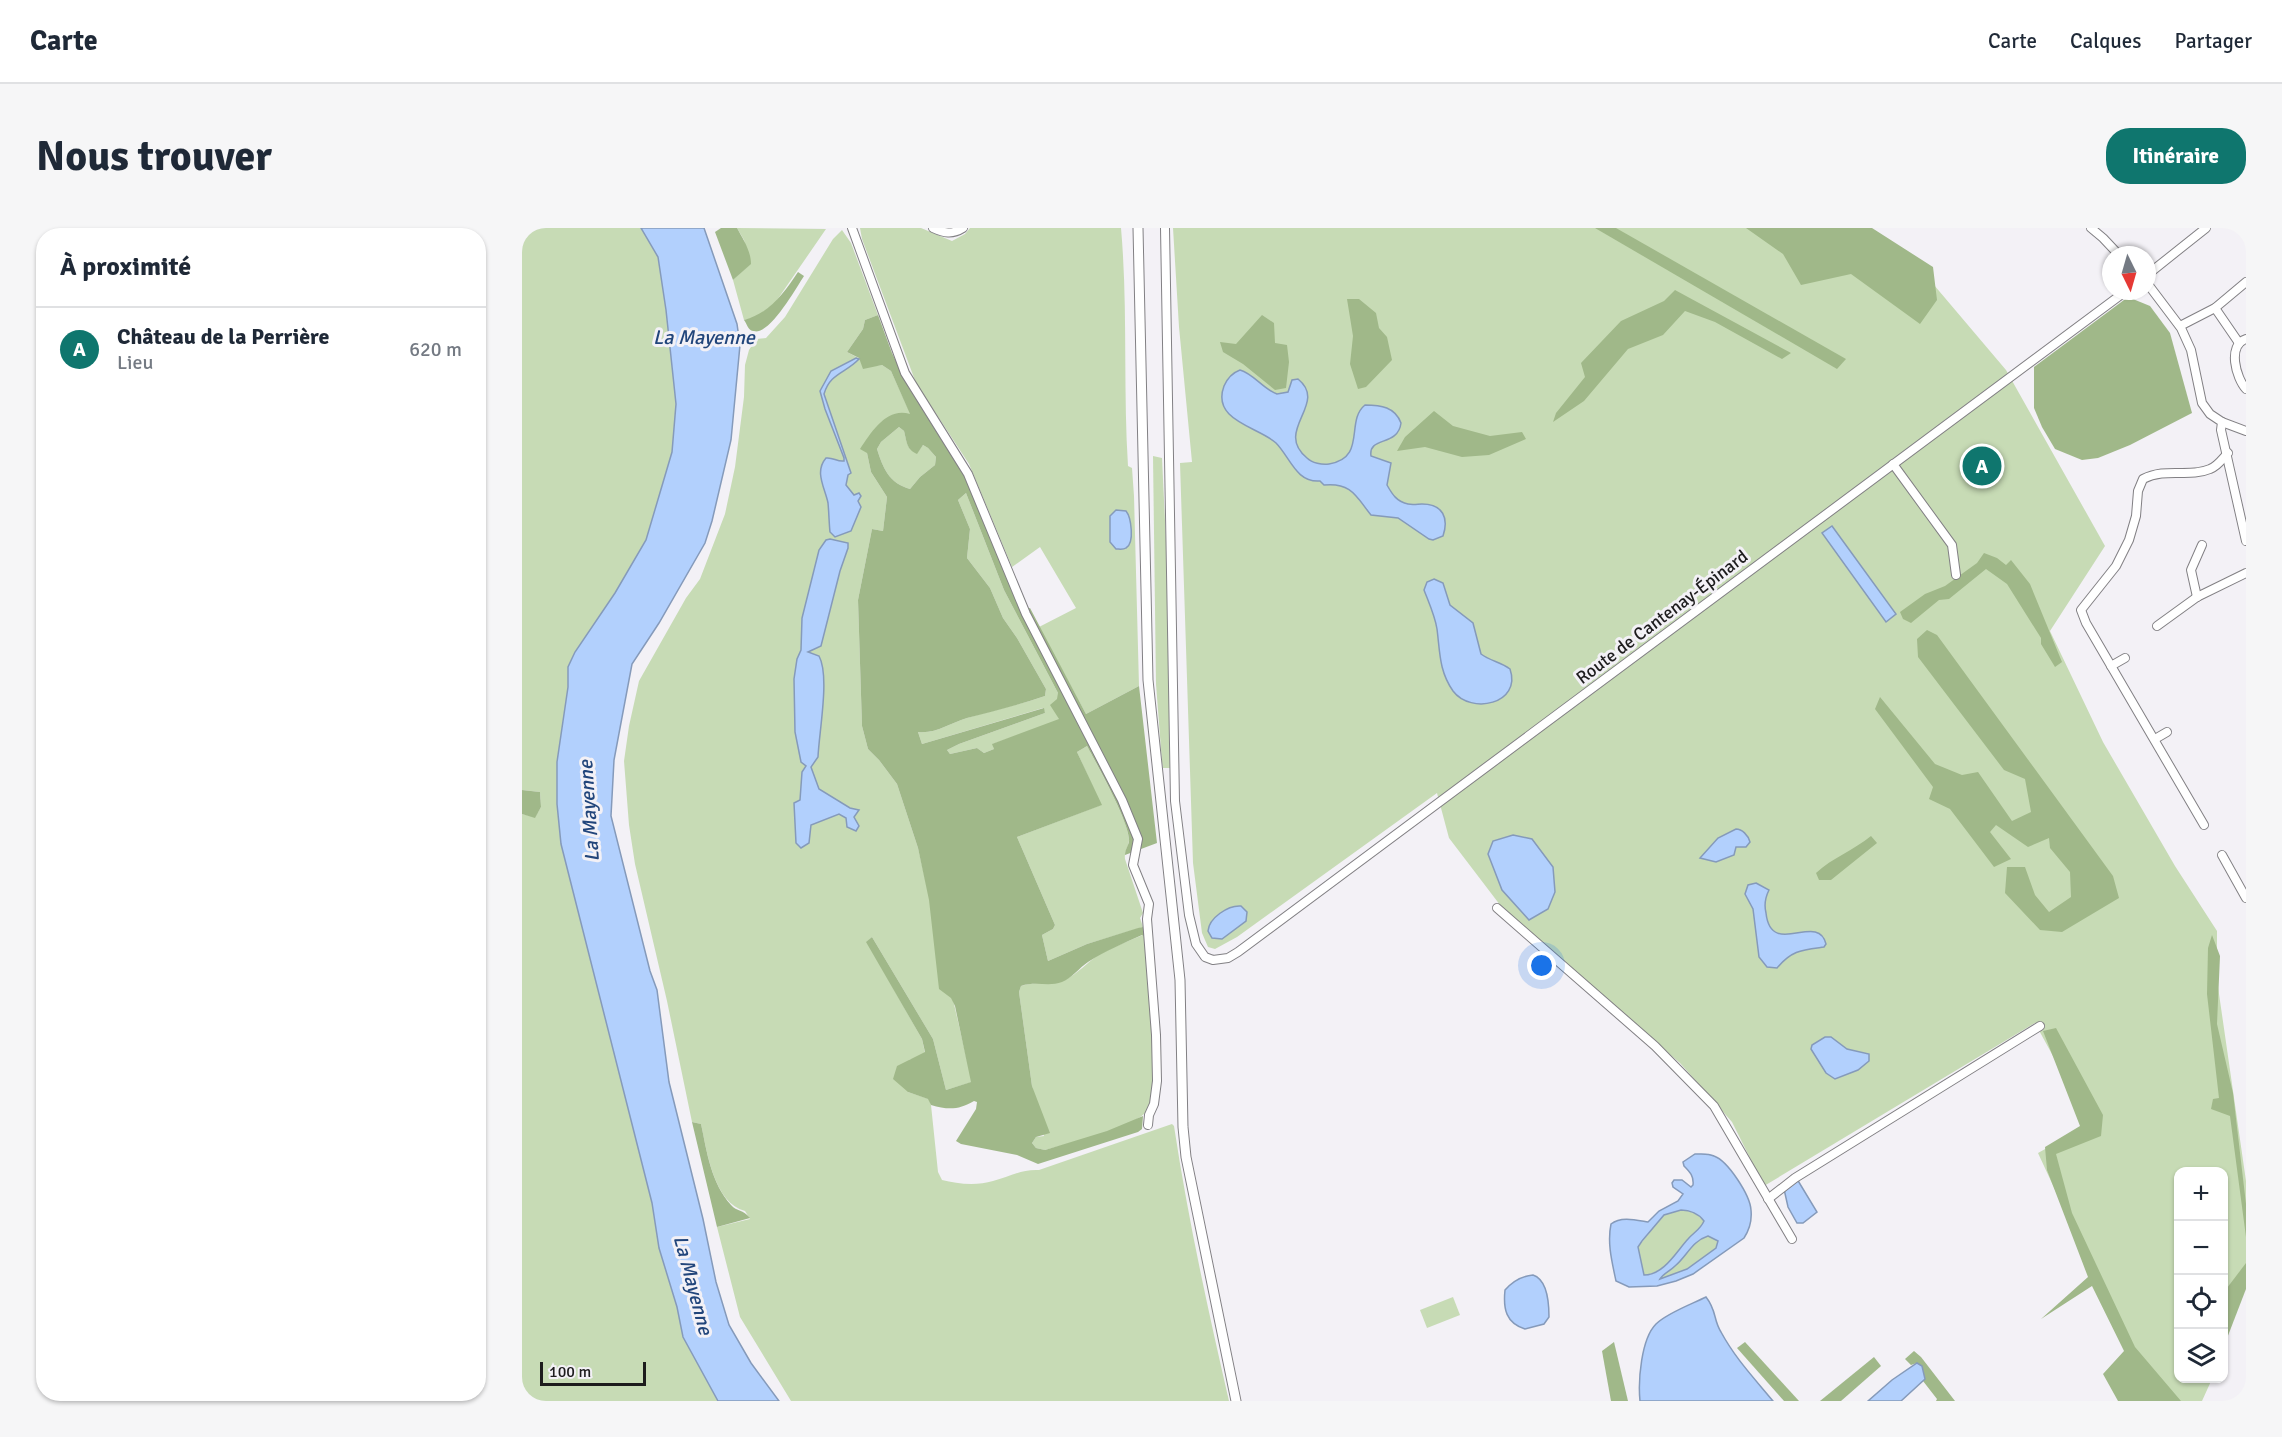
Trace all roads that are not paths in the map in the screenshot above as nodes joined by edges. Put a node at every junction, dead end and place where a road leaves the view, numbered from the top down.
1 (852, 228) edge
2 (933, 228) edge
3 (963, 228) edge
4 (1138, 228) edge
5 (1165, 228) edge
6 (2091, 228) edge
7 (2206, 228) edge
8 (2111, 246) edge
9 (2156, 268) edge
10 (2246, 282) edge
11 (2156, 295) edge
12 (2114, 300) edge
13 (2215, 308) junction
14 (2180, 326) junction
15 (2243, 341) edge
16 (2246, 389) edge
17 (2222, 422) junction
18 (2246, 430) edge
19 (2228, 453) junction
20 (1893, 464) junction
21 (2246, 541) edge
22 (2202, 545) dead end
23 (2246, 573) edge
24 (1956, 575) dead end
25 (2197, 597) junction
26 (2157, 626) dead end
27 (2125, 658) dead end
28 (2111, 666) junction
29 (2167, 732) dead end
30 (2155, 739) junction
31 (2204, 825) dead end
32 (2222, 855) dead end
33 (2246, 898) edge
34 (1497, 908) dead end
35 (2040, 1026) dead end
36 (1148, 1125) dead end
37 (1768, 1199) junction
38 (1792, 1239) dead end
39 (1236, 1401) edge

1 - 36 street
2 - 3 street
4 - 39 main road
5 - 20 street, Route de Cantenay-Épinard
6 - 8 street
7 - 9 street
10 - 13 street
11 - 14 street
12 - 20 street, Route de Cantenay-Épinard
13 - 14 street
13 - 15 street
14 - 17 street
15 - 16 street
17 - 18 street
17 - 19 street
19 - 21 street
19 - 28 street
20 - 24 street
22 - 25 street
23 - 25 street
25 - 26 street
27 - 28 street
28 - 30 street
29 - 30 street
30 - 31 street
32 - 33 street
34 - 37 street
35 - 37 street
37 - 38 street

